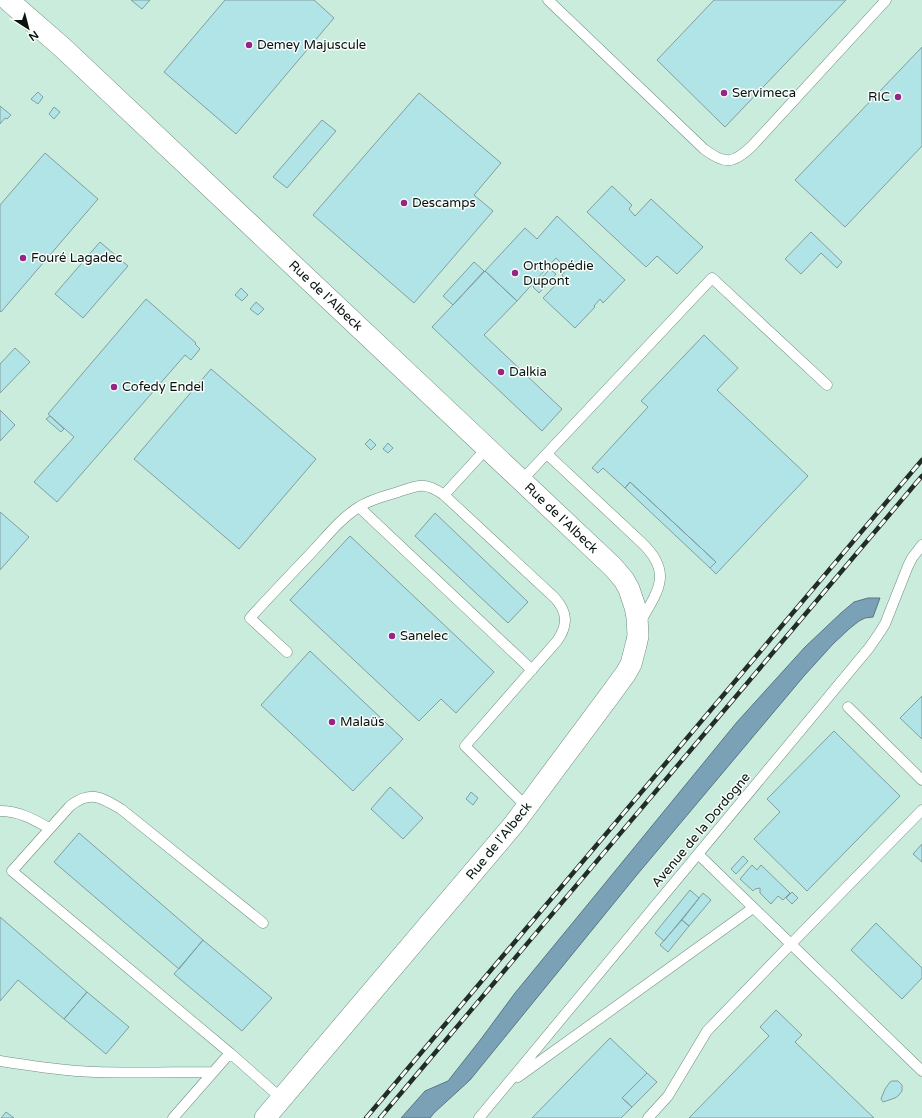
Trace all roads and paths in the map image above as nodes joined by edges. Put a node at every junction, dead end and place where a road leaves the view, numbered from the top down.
1 (8, 0) edge
2 (548, 0) edge
3 (886, 0) edge
4 (827, 385) dead end
5 (487, 448) junction
6 (547, 454) junction
7 (521, 481) junction
8 (444, 495) junction
9 (359, 507) junction
10 (922, 545) edge
11 (637, 627) junction
12 (287, 652) dead end
13 (532, 670) junction
14 (848, 707) dead end
15 (922, 780) edge
16 (527, 806) junction
17 (922, 810) edge
18 (0, 811) edge
19 (49, 828) junction
20 (698, 854) junction
21 (753, 908) junction
22 (263, 923) dead end
23 (790, 944) junction
24 (230, 1053) junction
25 (0, 1061) edge
26 (922, 1071) edge
27 (213, 1072) junction
28 (507, 1085) junction
29 (282, 1099) junction
30 (173, 1118) edge
31 (265, 1118) edge
32 (480, 1118) edge
33 (648, 1118) edge

1 - 5 street, Rue de l'Albeck
2 - 3 lane
4 - 6 lane
5 - 7 street, Rue de l'Albeck
5 - 8 lane
6 - 7 lane
6 - 11 lane
7 - 11 street, Rue de l'Albeck
8 - 9 lane
8 - 13 lane
9 - 12 lane
9 - 13 lane
10 - 20 lane, Avenue de la Dordogne
11 - 16 street, Rue de l'Albeck
13 - 16 lane
14 - 15 lane
16 - 29 street, Rue de l'Albeck
17 - 23 lane
18 - 19 lane
19 - 22 lane
19 - 24 lane
20 - 21 lane
20 - 28 lane, Avenue de la Dordogne
21 - 23 lane
21 - 28 lane
23 - 26 lane
23 - 33 lane
24 - 27 lane
24 - 29 lane
25 - 27 lane
27 - 30 lane
28 - 32 lane, Avenue de la Dordogne
29 - 31 street, Rue de l'Albeck

